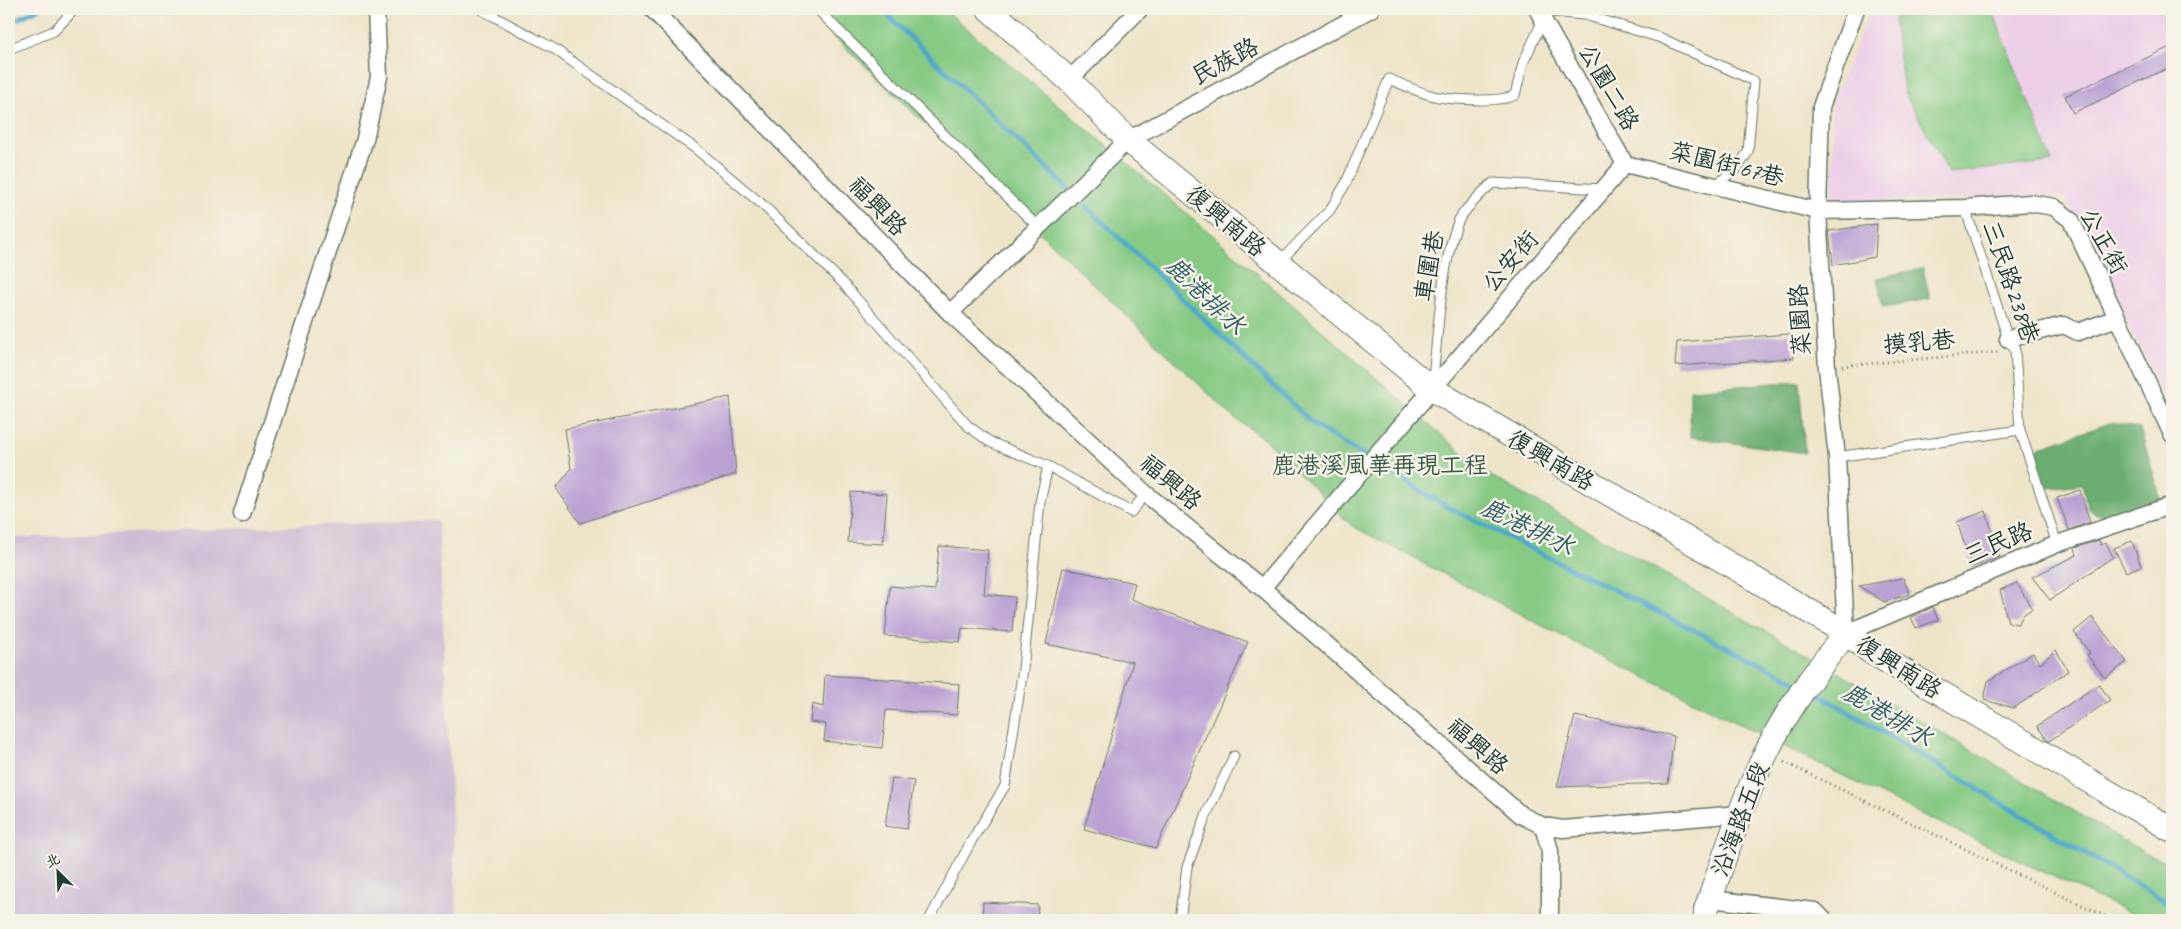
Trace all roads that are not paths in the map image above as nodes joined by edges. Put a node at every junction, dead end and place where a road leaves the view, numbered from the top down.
1 (75, 9) edge
2 (376, 9) edge
3 (480, 9) edge
4 (652, 9) edge
5 (817, 9) edge
6 (989, 9) edge
7 (1140, 9) edge
8 (1371, 9) edge
9 (1856, 9) edge
10 (1539, 13) edge
11 (9, 49) edge
12 (1069, 80) junction
13 (1128, 140) junction
14 (1625, 164) junction
15 (1717, 184) junction
16 (1603, 189) junction
17 (1965, 208) junction
18 (1818, 211) junction
19 (1039, 228) junction
20 (1278, 264) junction
21 (950, 314) junction
22 (2117, 318) junction
23 (2012, 345) junction
24 (1432, 389) junction
25 (2020, 430) junction
26 (2172, 434) edge
27 (1837, 457) junction
28 (1048, 466) junction
29 (1146, 494) junction
30 (2172, 505) edge
31 (242, 514) dead end
32 (2057, 544) junction
33 (1262, 588) junction
34 (1846, 634) junction
35 (1234, 756) dead end
36 (1739, 814) junction
37 (1544, 826) junction
38 (2172, 830) edge
39 (1708, 909) edge
40 (929, 920) edge
41 (1180, 920) edge
42 (1550, 920) edge
43 (1824, 920) edge

1 - 11 lane
2 - 31 street
3 - 28 lane
4 - 21 street, 福興路
5 - 19 lane
6 - 12 street, 復興南路
7 - 12 street
8 - 13 street, 民族路
9 - 18 street, 菜園路
10 - 14 street, 公園二路
10 - 15 lane
10 - 20 lane
12 - 13 street, 復興南路
13 - 19 street, 民族路
13 - 20 street, 復興南路
14 - 15 street, 菜園街67巷
14 - 16 street, 公安街
15 - 18 street, 菜園街67巷
16 - 24 street, 公安街
16 - 24 lane, 車圍巷
17 - 18 street, 公正街
17 - 22 street, 公正街
17 - 23 lane, 三民路238巷
18 - 27 street, 菜園路
19 - 21 street, 民族路
20 - 24 street, 復興南路
21 - 29 street, 福興路
22 - 23 street
22 - 26 street, 公正街
23 - 25 lane, 三民路238巷
24 - 33 street, 公安街
24 - 34 street, 復興南路
25 - 27 lane
25 - 32 lane, 三民路238巷
27 - 34 street, 菜園路
28 - 29 lane
28 - 40 lane
29 - 33 street, 福興路
30 - 32 street, 三民路
32 - 34 street, 三民路
33 - 37 street, 福興路
34 - 36 street, 沿海路五段
34 - 38 street, 復興南路
35 - 41 lane
36 - 37 street, 福興路
36 - 39 street, 沿海路五段
37 - 42 street
39 - 43 street

